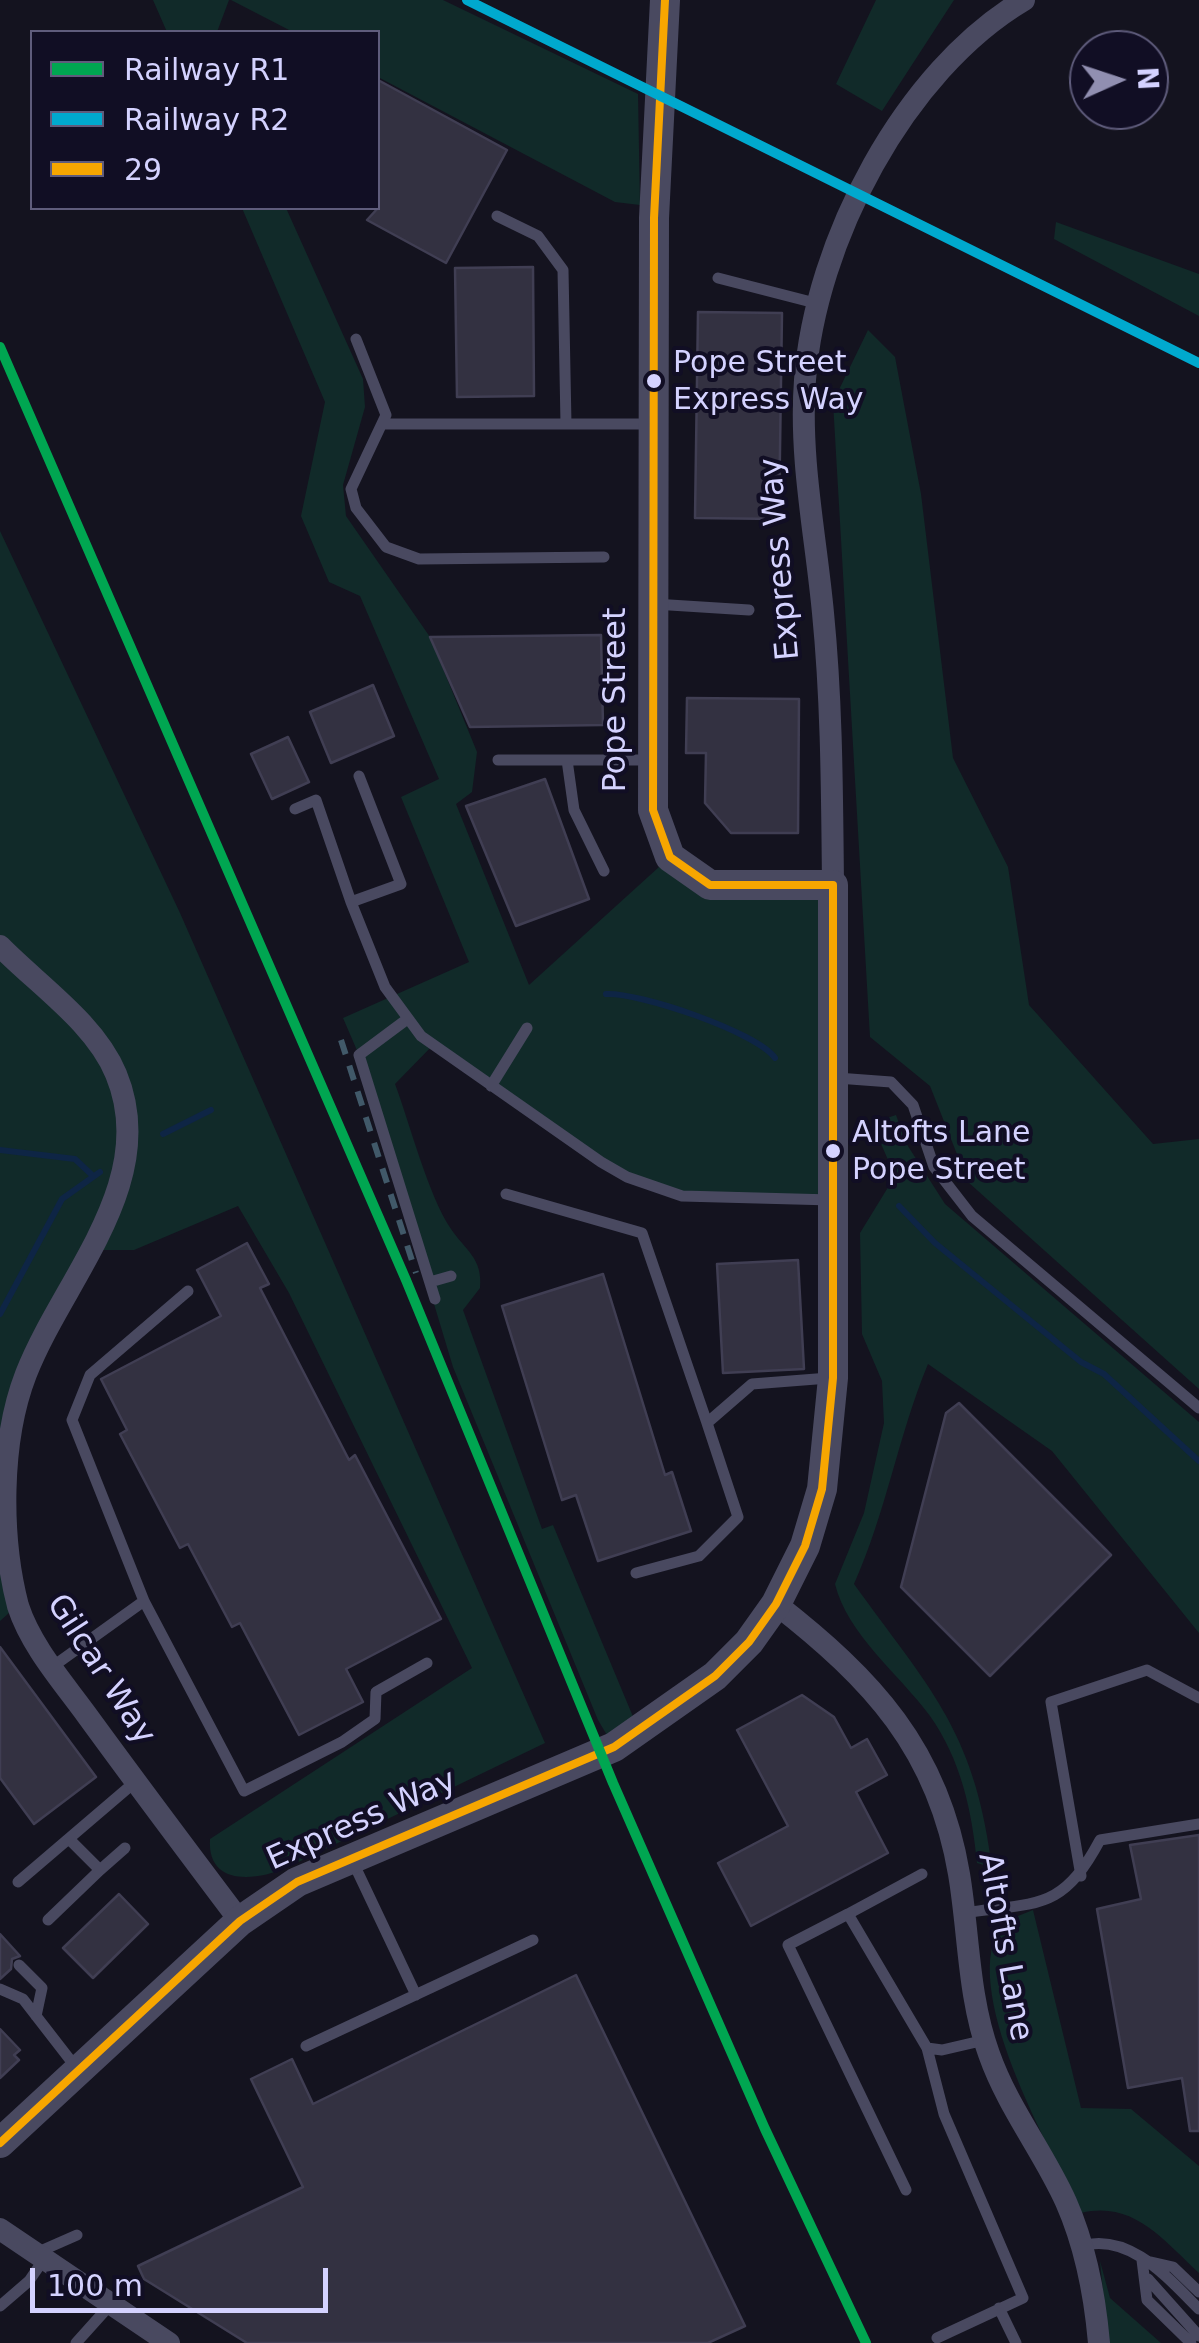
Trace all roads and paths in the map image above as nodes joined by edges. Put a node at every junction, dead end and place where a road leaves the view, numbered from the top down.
1 (665, 0) edge
2 (1024, 0) edge
3 (497, 216) dead end
4 (718, 278) dead end
5 (820, 304) junction
6 (356, 339) dead end
7 (384, 424) junction
8 (566, 424) junction
9 (652, 424) junction
10 (604, 557) dead end
11 (651, 604) junction
12 (749, 610) dead end
13 (498, 760) dead end
14 (567, 760) junction
15 (650, 760) junction
16 (360, 776) dead end
17 (295, 809) dead end
18 (604, 870) dead end
19 (832, 886) junction
20 (352, 902) junction
21 (0, 946) edge
22 (406, 1020) junction
23 (527, 1028) dead end
24 (832, 1077) junction
25 (492, 1086) junction
26 (506, 1194) dead end
27 (832, 1200) junction
28 (451, 1276) dead end
29 (430, 1282) junction
30 (188, 1291) dead end
31 (435, 1299) dead end
32 (833, 1378) junction
33 (1199, 1408) edge
34 (708, 1423) junction
35 (636, 1573) dead end
36 (144, 1602) junction
37 (776, 1604) junction
38 (427, 1663) dead end
39 (52, 1667) junction
40 (1199, 1698) edge
41 (135, 1782) junction
42 (1199, 1824) edge
43 (70, 1840) junction
44 (126, 1848) dead end
45 (352, 1860) junction
46 (100, 1870) junction
47 (922, 1874) dead end
48 (1081, 1876) junction
49 (18, 1882) dead end
50 (848, 1914) junction
51 (964, 1914) junction
52 (48, 1920) dead end
53 (240, 1921) junction
54 (533, 1940) dead end
55 (19, 1965) dead end
56 (0, 1989) edge
57 (416, 1995) junction
58 (36, 2016) junction
59 (984, 2040) junction
60 (306, 2046) dead end
61 (927, 2048) junction
62 (78, 2070) junction
63 (0, 2142) edge
64 (906, 2190) dead end
65 (0, 2228) edge
66 (77, 2236) dead end
67 (1081, 2246) junction
68 (40, 2256) junction
69 (1142, 2260) junction
70 (1199, 2292) edge
71 (111, 2304) junction
72 (0, 2306) edge
73 (999, 2308) junction
74 (1199, 2309) edge
75 (1199, 2336) edge
76 (937, 2338) dead end
77 (76, 2343) edge
78 (169, 2343) edge
79 (1016, 2343) edge
80 (1099, 2343) edge
81 (1191, 2343) edge

1 - 9 street, Pope Street
2 - 5 street, Express Way
3 - 8 lane
4 - 5 lane
5 - 19 street, Express Way
6 - 7 lane
7 - 8 lane
7 - 10 lane
8 - 9 lane
9 - 11 street, Pope Street
11 - 12 lane
11 - 15 street, Pope Street
13 - 14 lane
14 - 15 lane
14 - 18 lane
15 - 19 street, Pope Street
16 - 20 lane
17 - 20 lane
19 - 24 street
20 - 22 lane
21 - 39 street, Gilcar Way
22 - 25 lane
22 - 29 lane
23 - 25 lane
24 - 27 street
24 - 33 lane
25 - 27 lane
26 - 34 lane
27 - 32 street
28 - 29 lane
29 - 31 lane
30 - 36 lane
32 - 34 lane
32 - 37 street
34 - 35 lane
36 - 38 lane
36 - 39 lane
37 - 45 street, Express Way
37 - 51 street, Altofts Lane
39 - 41 street, Gilcar Way
40 - 48 lane
41 - 43 lane, Gilcar Way
41 - 53 street, Gilcar Way
42 - 48 lane
43 - 46 lane
43 - 49 lane, Gilcar Way
44 - 46 lane
45 - 53 street, Express Way
45 - 57 lane
46 - 52 lane
47 - 50 lane
48 - 51 lane
50 - 61 lane
50 - 64 lane
51 - 59 street, Altofts Lane
53 - 62 street, Express Way
54 - 57 lane
55 - 58 lane
56 - 58 lane
57 - 60 lane
58 - 62 lane
59 - 61 lane
59 - 67 street, Altofts Lane
61 - 73 lane
62 - 63 street, Express Way
65 - 68 street
66 - 68 lane
67 - 69 lane
67 - 80 street, Altofts Lane
68 - 71 street
68 - 72 lane
69 - 70 lane
69 - 74 lane
69 - 75 lane
69 - 81 lane
71 - 77 lane
71 - 78 street
73 - 76 lane
73 - 79 lane

